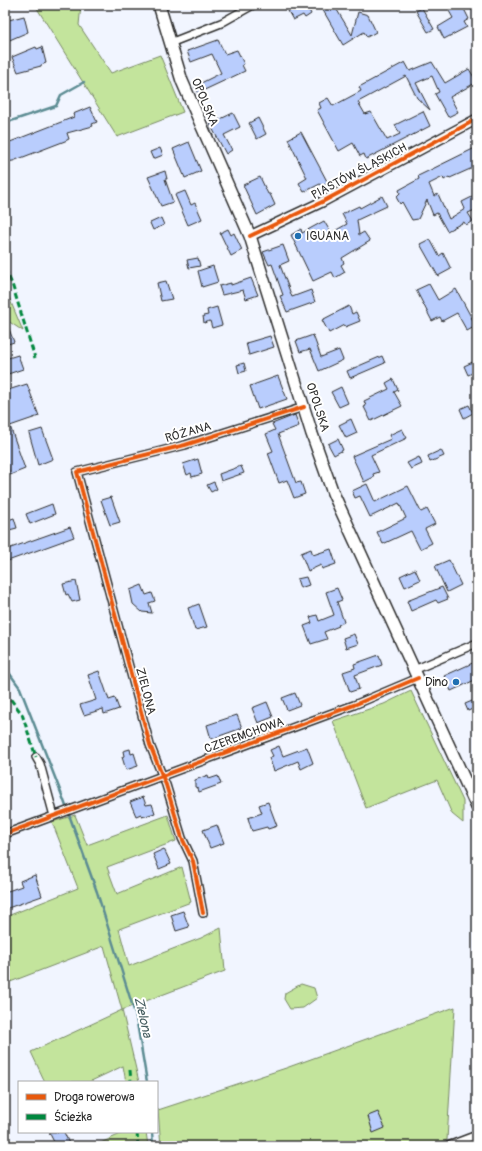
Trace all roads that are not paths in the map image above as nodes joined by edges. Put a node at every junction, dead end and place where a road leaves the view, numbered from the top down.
1 (159, 5) edge
2 (253, 5) edge
3 (170, 43) junction
4 (477, 119) edge
5 (250, 236) junction
6 (304, 407) junction
7 (77, 472) joint
8 (477, 643) edge
9 (416, 674) junction
10 (36, 757) dead end
11 (161, 776) junction
12 (477, 807) edge
13 (58, 814) junction
14 (5, 834) edge
15 (203, 913) dead end
16 (477, 1135) edge
17 (448, 1146) edge

1 - 3 main road, OPOLSKA
2 - 3 street
3 - 5 main road, OPOLSKA
4 - 5 street, PIASTÓW ŚLĄSKICH
5 - 6 main road, OPOLSKA
6 - 7 street, RÓŻANA
6 - 9 main road, OPOLSKA
7 - 11 street, ZIELONA
8 - 9 street, CZEREMCHOWA
9 - 11 street, CZEREMCHOWA
9 - 12 main road, OPOLSKA
10 - 13 street
11 - 13 street, CZEREMCHOWA
11 - 15 street, ZIELONA
13 - 14 street
16 - 17 street

